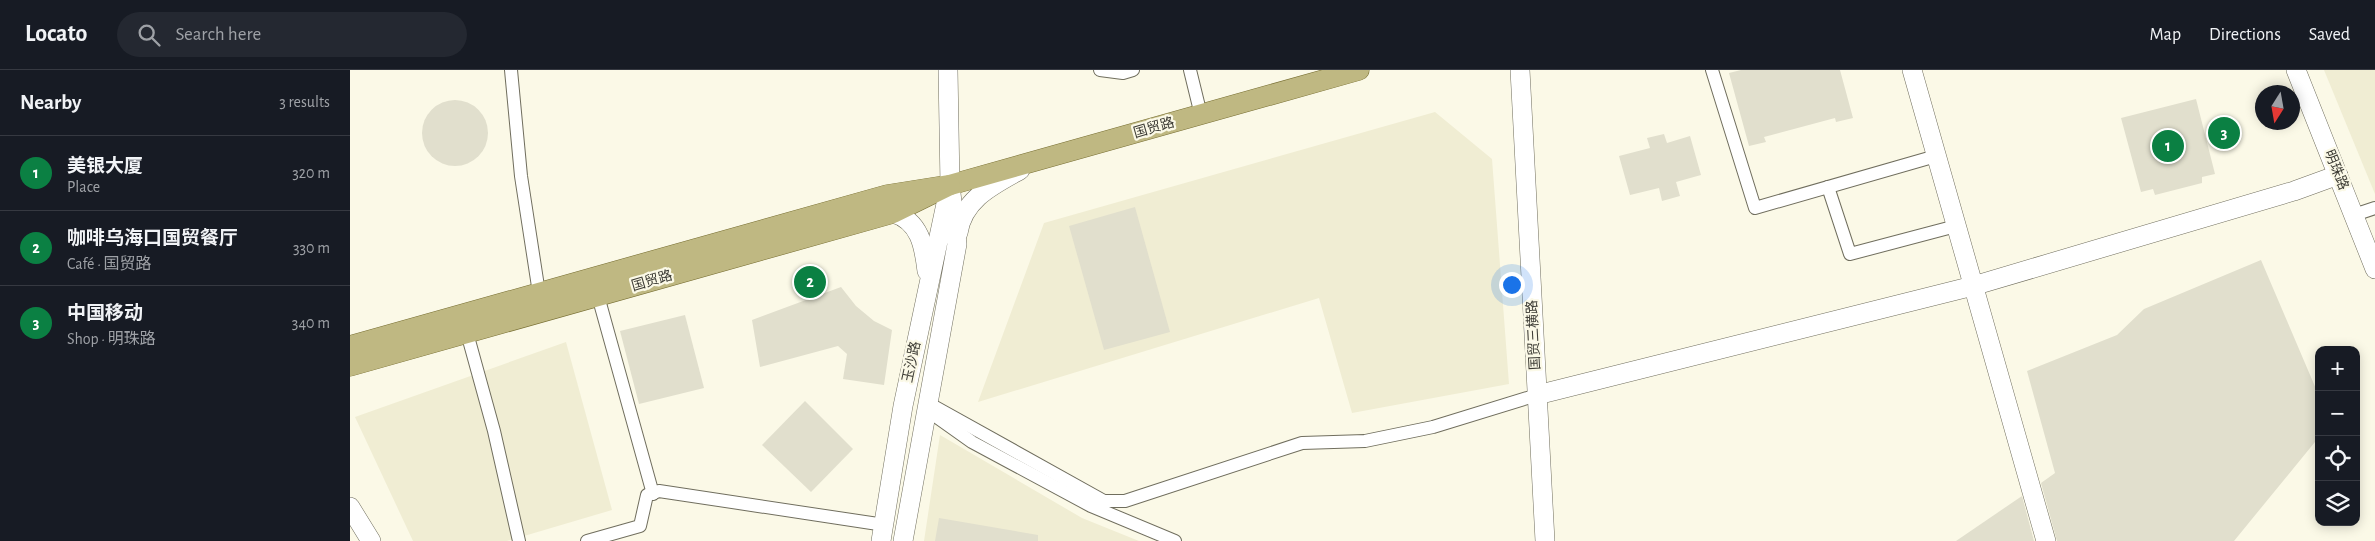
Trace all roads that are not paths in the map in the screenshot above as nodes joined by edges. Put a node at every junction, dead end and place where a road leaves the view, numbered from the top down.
1 (510, 70) edge
2 (948, 70) edge
3 (1100, 70) edge
4 (1133, 70) edge
5 (1190, 70) edge
6 (1359, 70) edge
7 (1520, 70) edge
8 (1712, 70) edge
9 (1912, 70) edge
10 (2296, 70) edge
11 (1201, 114) junction
12 (948, 145) junction
13 (1936, 156) junction
14 (1033, 162) junction
15 (2338, 174) junction
16 (950, 185) junction
17 (1828, 187) junction
18 (890, 204) junction
19 (2375, 208) edge
20 (2354, 216) junction
21 (1956, 226) junction
22 (957, 244) junction
23 (2375, 269) edge
24 (929, 282) junction
25 (1974, 286) junction
26 (539, 293) junction
27 (598, 296) junction
28 (467, 333) junction
29 (350, 346) edge
30 (350, 366) edge
31 (1537, 395) junction
32 (928, 406) junction
33 (653, 494) junction
34 (350, 507) edge
35 (879, 533) edge
36 (372, 541) edge
37 (519, 541) edge
38 (586, 541) edge
39 (903, 541) edge
40 (1176, 541) edge
41 (1545, 541) edge
42 (2046, 541) edge

1 - 26 street
2 - 12 street, 玉沙路
3 - 4 street
5 - 11 street
6 - 11 main road, 国贸路
7 - 31 street, 国贸三横路
8 - 17 street
9 - 13 street
10 - 15 street, 明珠路
11 - 14 main road, 国贸路
12 - 16 street, 玉沙路
12 - 18 street
13 - 17 street
13 - 21 street
14 - 16 main road, 国贸路
14 - 22 street
15 - 20 street, 明珠路
15 - 25 street
16 - 18 main road, 国贸路
16 - 22 street, 玉沙路
16 - 24 street, 玉沙路
17 - 21 street
18 - 24 street
18 - 26 main road, 国贸路
18 - 27 main road, 国贸路
19 - 20 street
20 - 23 street, 明珠路
21 - 25 street
22 - 32 street, 玉沙路
24 - 35 street, 玉沙路
25 - 31 street
25 - 42 street
26 - 29 main road, 国贸路
27 - 28 main road, 国贸路
27 - 33 street
28 - 30 main road, 国贸路
28 - 37 street
31 - 32 street
31 - 41 street, 国贸三横路
32 - 39 street, 玉沙路
32 - 40 street
33 - 35 street
33 - 38 street
34 - 36 street

